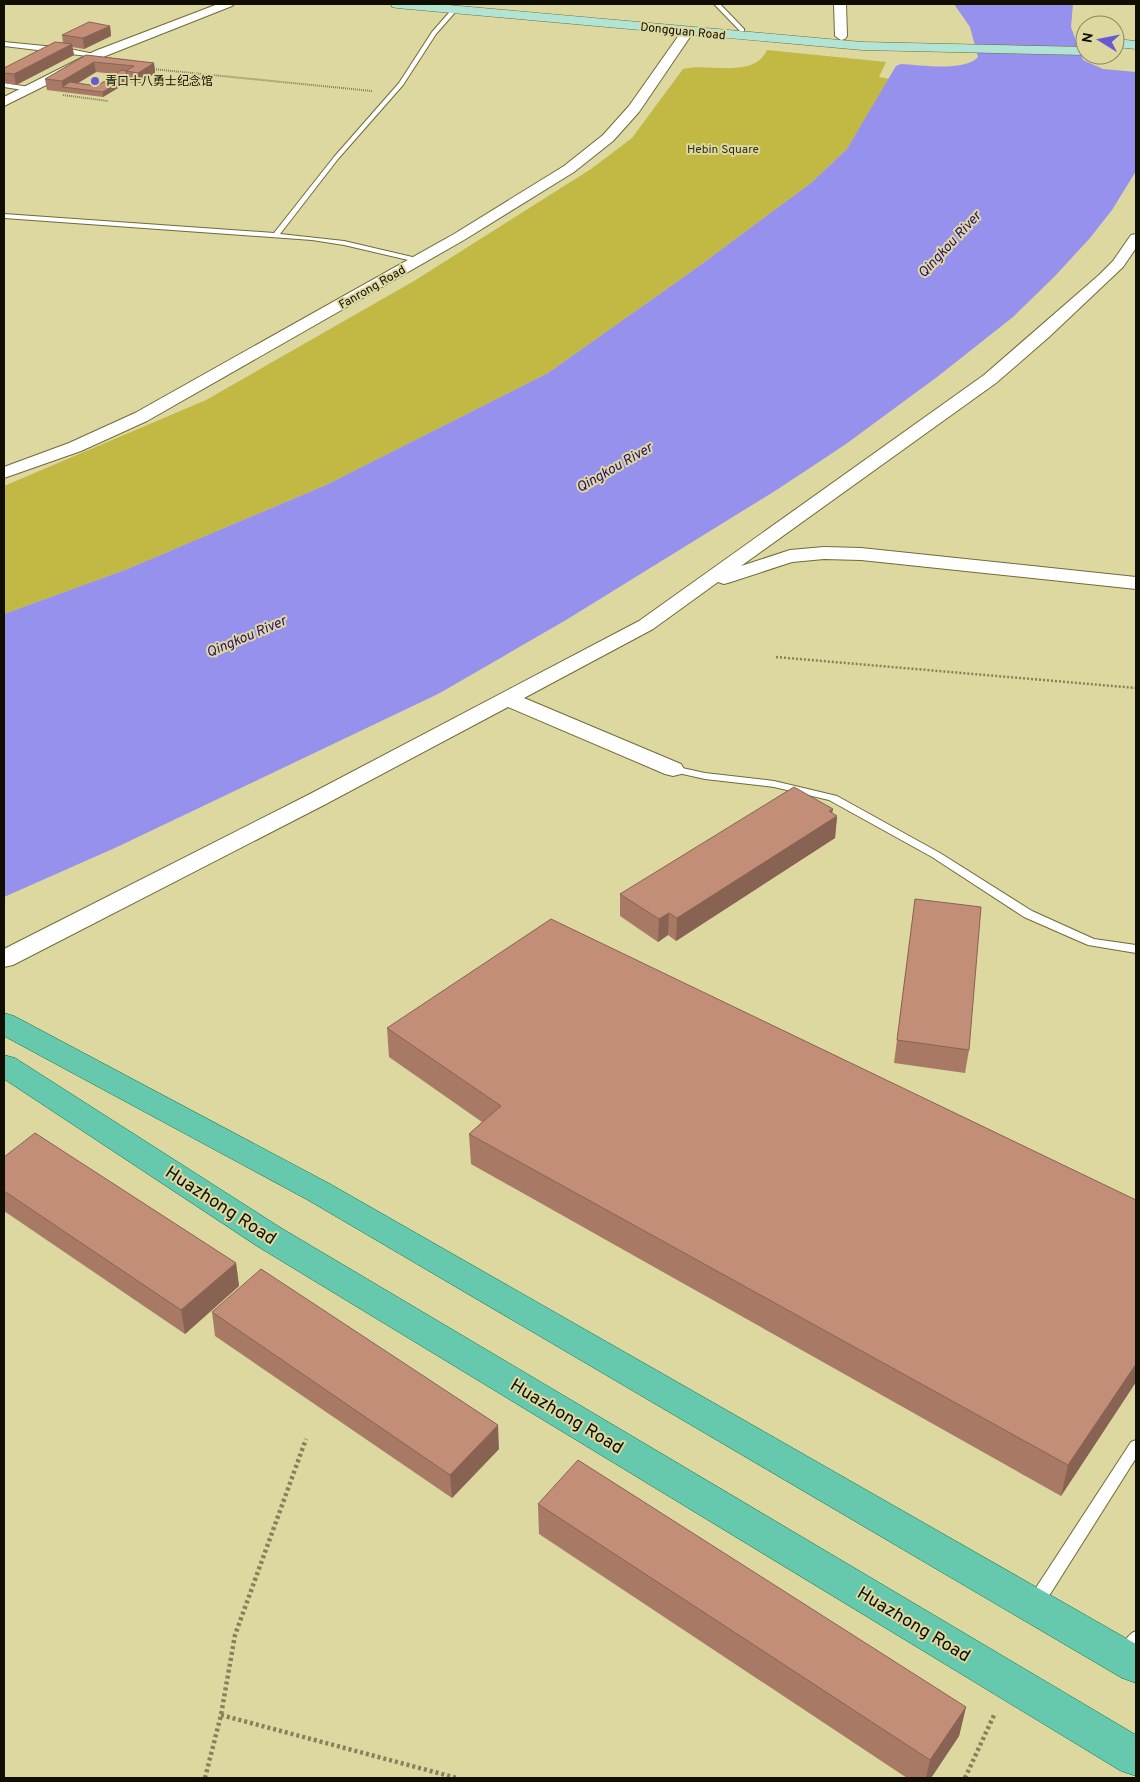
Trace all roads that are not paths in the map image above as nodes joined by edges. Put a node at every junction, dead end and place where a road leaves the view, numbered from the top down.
1 (228, 4) edge
2 (397, 4) edge
3 (717, 4) edge
4 (840, 4) edge
5 (451, 6) edge
6 (742, 30) junction
7 (688, 31) junction
8 (841, 36) junction
9 (4, 44) edge
10 (969, 44) junction
11 (1075, 46) edge
12 (96, 55) junction
13 (4, 85) edge
14 (28, 90) junction
15 (4, 102) edge
16 (4, 216) edge
17 (275, 236) junction
18 (1136, 238) edge
19 (418, 261) junction
20 (4, 473) edge
21 (1136, 583) edge
22 (701, 585) junction
23 (507, 699) junction
24 (673, 769) joint
25 (1136, 949) edge
26 (4, 959) edge
27 (4, 1023) edge
28 (4, 1065) edge
29 (1136, 1446) edge
30 (1033, 1606) junction
31 (1132, 1654) edge
32 (1136, 1757) edge

1 - 12 street
2 - 5 main road, Dongguan Road
3 - 6 lane
4 - 8 street
5 - 6 main road, Dongguan Road
5 - 7 main road, Dongguan Road
5 - 17 lane
6 - 8 main road, Dongguan Road
7 - 10 main road, Dongguan Road
7 - 19 street, Fanrong Road
8 - 10 main road, Dongguan Road
9 - 12 lane
10 - 11 main road
12 - 14 street
13 - 14 lane
14 - 15 street
16 - 17 lane
17 - 19 lane
18 - 22 street
19 - 20 street, Fanrong Road
21 - 22 street
22 - 23 street
23 - 24 street
23 - 26 street
24 - 25 lane
27 - 30 main road
28 - 32 main road, Huazhong Road
29 - 30 lane
30 - 31 main road

